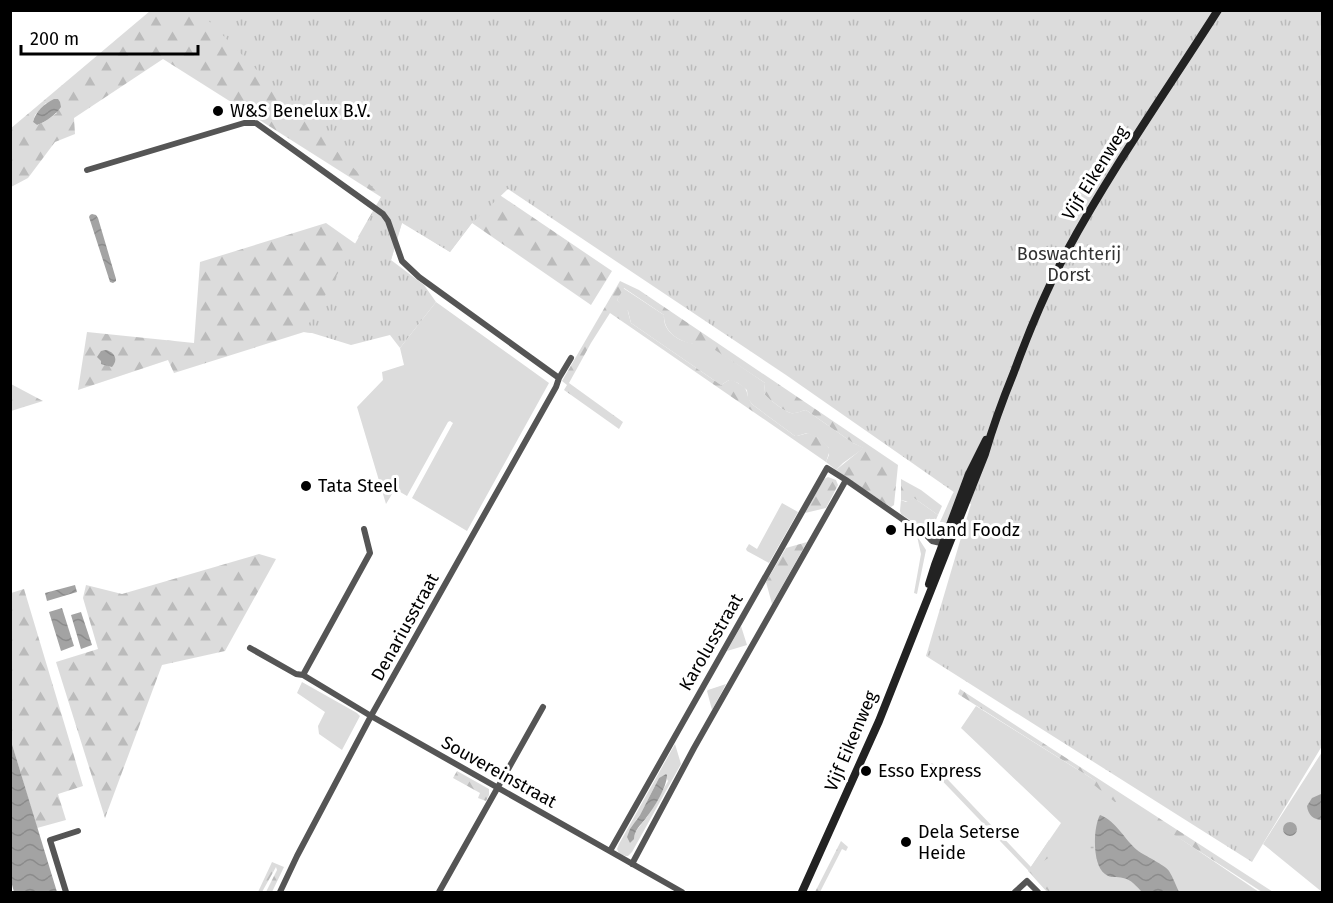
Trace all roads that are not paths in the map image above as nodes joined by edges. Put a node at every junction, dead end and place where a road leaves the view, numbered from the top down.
1 (1218, 10) edge
2 (87, 170) dead end
3 (571, 358) dead end
4 (559, 378) junction
5 (846, 480) junction
6 (364, 529) dead end
7 (946, 542) junction
8 (250, 648) dead end
9 (303, 675) junction
10 (543, 706) dead end
11 (371, 717) junction
12 (498, 788) junction
13 (78, 831) dead end
14 (610, 851) junction
15 (632, 864) junction
16 (66, 892) edge
17 (279, 892) edge
18 (440, 892) edge
19 (682, 892) edge
20 (802, 892) edge
21 (1015, 892) edge
22 (1038, 892) edge

1 - 7 main road, Vijf Eikenweg
2 - 4 street
3 - 4 street, Denariusstraat
4 - 11 street, Denariusstraat
5 - 7 street, Karolusstraat
5 - 14 street, Karolusstraat
5 - 15 street, Karolusstraat
6 - 9 street
7 - 20 main road, Vijf Eikenweg
8 - 9 street, Souvereinstraat
9 - 11 street, Souvereinstraat
10 - 12 street
11 - 12 street, Souvereinstraat
11 - 17 street, Denariusstraat
12 - 14 street, Souvereinstraat
12 - 18 street
13 - 16 street
14 - 15 street, Souvereinstraat
15 - 19 street, Souvereinstraat
21 - 22 street

